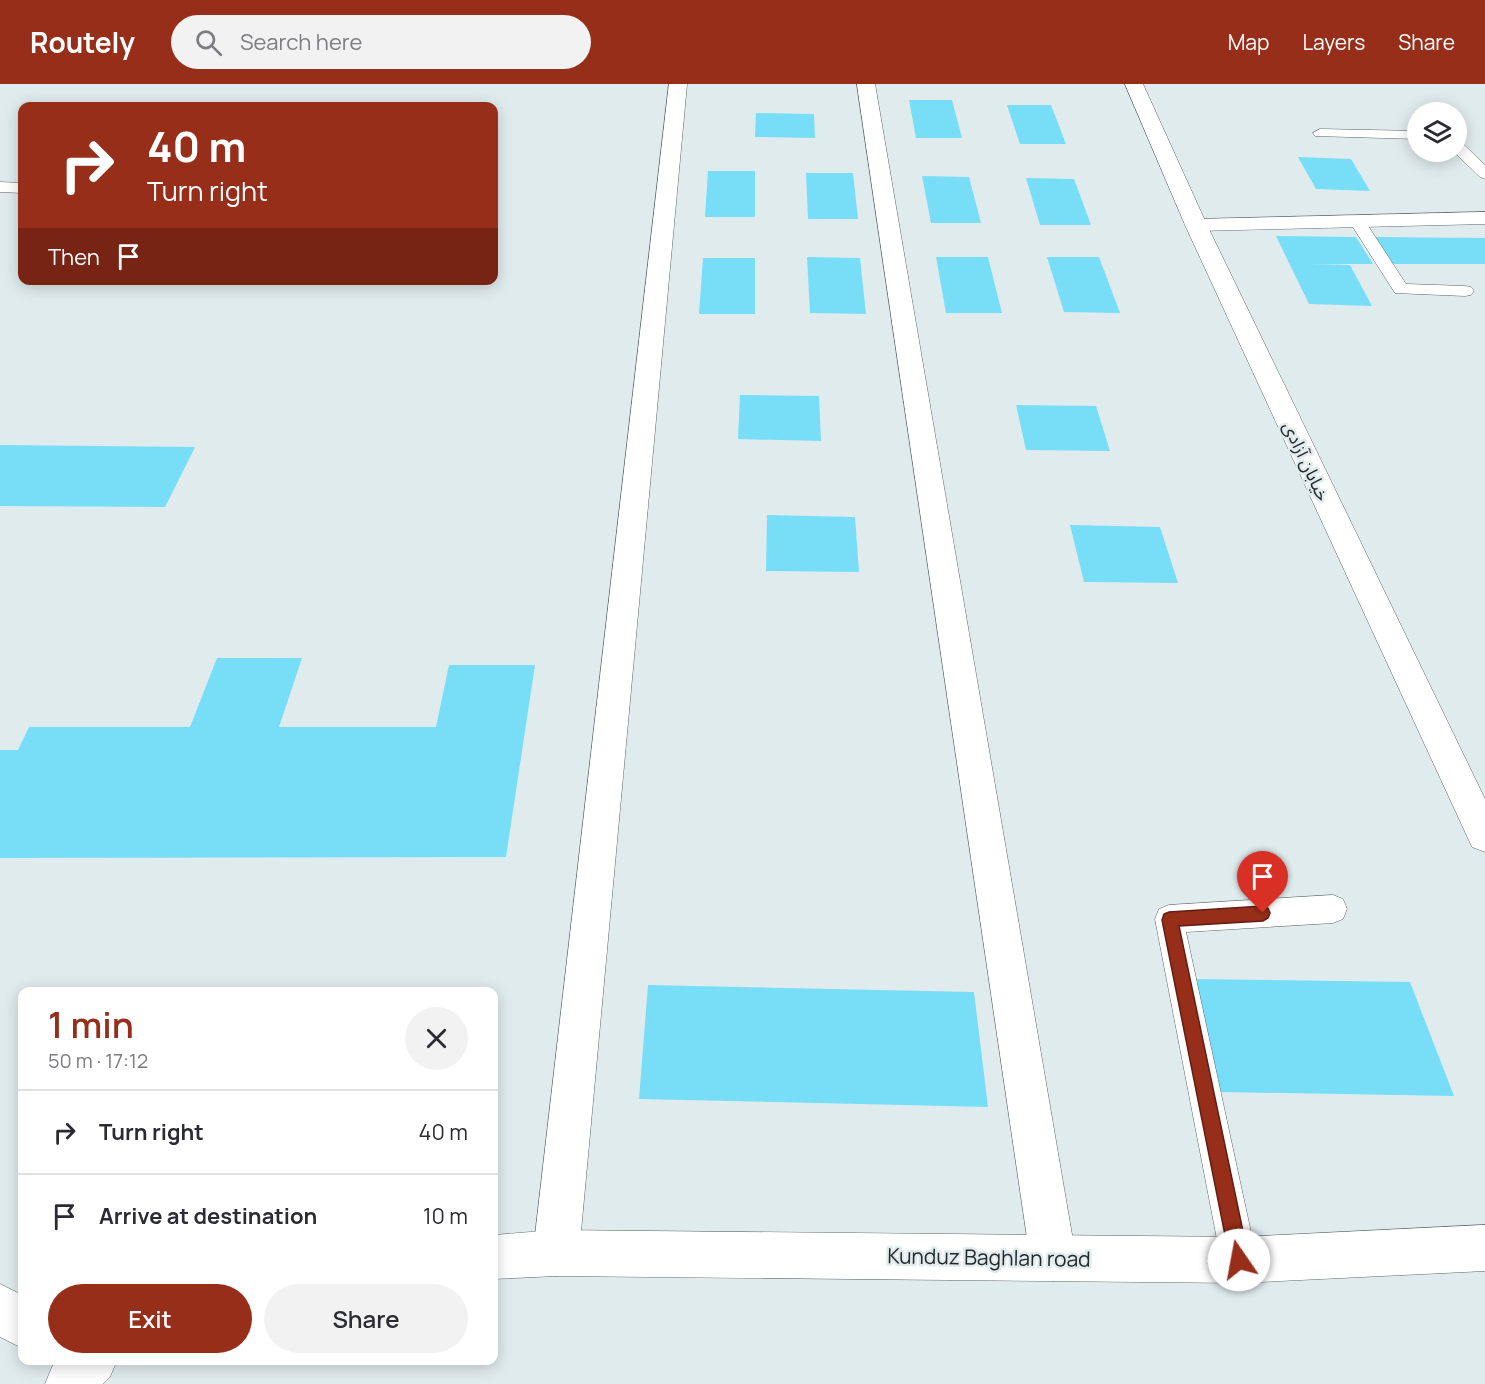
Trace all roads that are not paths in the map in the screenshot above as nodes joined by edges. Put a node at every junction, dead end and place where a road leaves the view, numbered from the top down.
1 (678, 84) edge
2 (866, 84) edge
3 (1134, 84) edge
4 (1320, 133) dead end
5 (1407, 135) edge
6 (1467, 156) edge
7 (1485, 174) edge
8 (0, 187) edge
9 (18, 188) edge
10 (1485, 218) edge
11 (1357, 221) junction
12 (1196, 225) junction
13 (1465, 291) dead end
14 (1474, 794) edge
15 (1485, 836) edge
16 (1333, 909) dead end
17 (1485, 1248) edge
18 (556, 1253) junction
19 (498, 1257) edge
20 (1053, 1258) junction
21 (1239, 1260) junction
22 (0, 1307) edge
23 (18, 1322) edge

1 - 18 main road
2 - 20 main road
3 - 12 main road, خیابان آزادی
4 - 5 lane
6 - 7 lane
8 - 9 lane
10 - 11 main road
11 - 12 main road
11 - 13 lane
12 - 14 main road, خیابان آزادی
14 - 15 main road, خیابان آزادی
16 - 21 lane
17 - 21 main road, Kunduz Baghlan road
18 - 19 main road, Kunduz Baghlan road
18 - 20 main road, Kunduz Baghlan road
20 - 21 main road, Kunduz Baghlan road
22 - 23 main road

